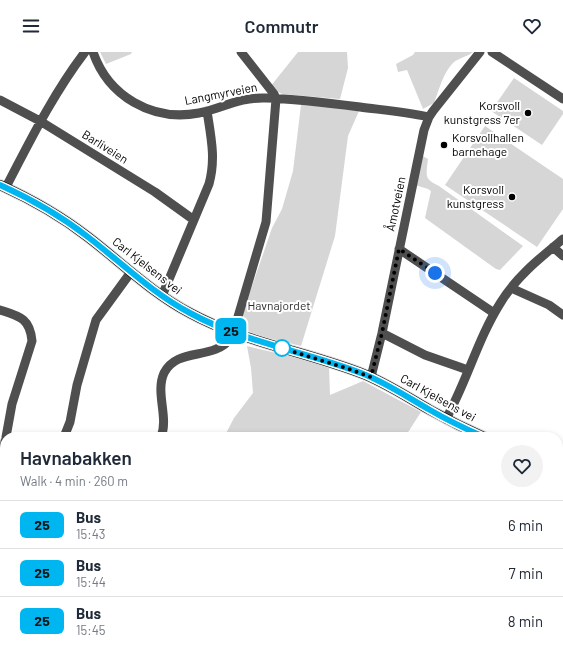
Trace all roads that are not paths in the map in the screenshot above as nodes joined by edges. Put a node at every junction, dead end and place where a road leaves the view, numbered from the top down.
1 (85, 52) edge
2 (93, 52) edge
3 (242, 52) edge
4 (480, 52) edge
5 (492, 52) edge
6 (276, 99) junction
7 (563, 99) edge
8 (0, 100) edge
9 (207, 111) junction
10 (429, 117) junction
11 (40, 121) junction
12 (3, 186) edge
13 (194, 220) junction
14 (563, 239) edge
15 (552, 247) junction
16 (399, 249) junction
17 (563, 256) edge
18 (130, 272) junction
19 (511, 288) junction
20 (162, 296) junction
21 (0, 310) edge
22 (494, 313) junction
23 (563, 315) edge
24 (234, 332) junction
25 (382, 333) junction
26 (468, 370) junction
27 (371, 377) junction
28 (446, 418) junction
29 (7, 432) edge
30 (66, 432) edge
31 (162, 432) edge
32 (474, 432) edge

1 - 11 street
2 - 9 street, Langmyrveien
3 - 6 street
4 - 10 street, Åmotveien
5 - 7 street
6 - 9 street, Langmyrveien
6 - 10 street, Langmyrveien
6 - 24 street
8 - 11 street, Barliveien
9 - 13 street
10 - 16 street, Åmotveien
11 - 12 street
11 - 13 street, Barliveien
12 - 18 main road, Carl Kjelsens vei
13 - 20 street
14 - 15 street
15 - 17 street
15 - 19 street
16 - 22 street
16 - 25 street, Åmotveien
18 - 20 main road, Carl Kjelsens vei
18 - 30 street
19 - 22 street
19 - 23 street
20 - 24 main road, Carl Kjelsens vei
21 - 29 street
22 - 26 street
24 - 27 main road, Carl Kjelsens vei
24 - 31 street
25 - 26 street
25 - 27 street, Åmotveien
26 - 28 street
27 - 28 main road, Carl Kjelsens vei
28 - 32 main road, Carl Kjelsens vei

